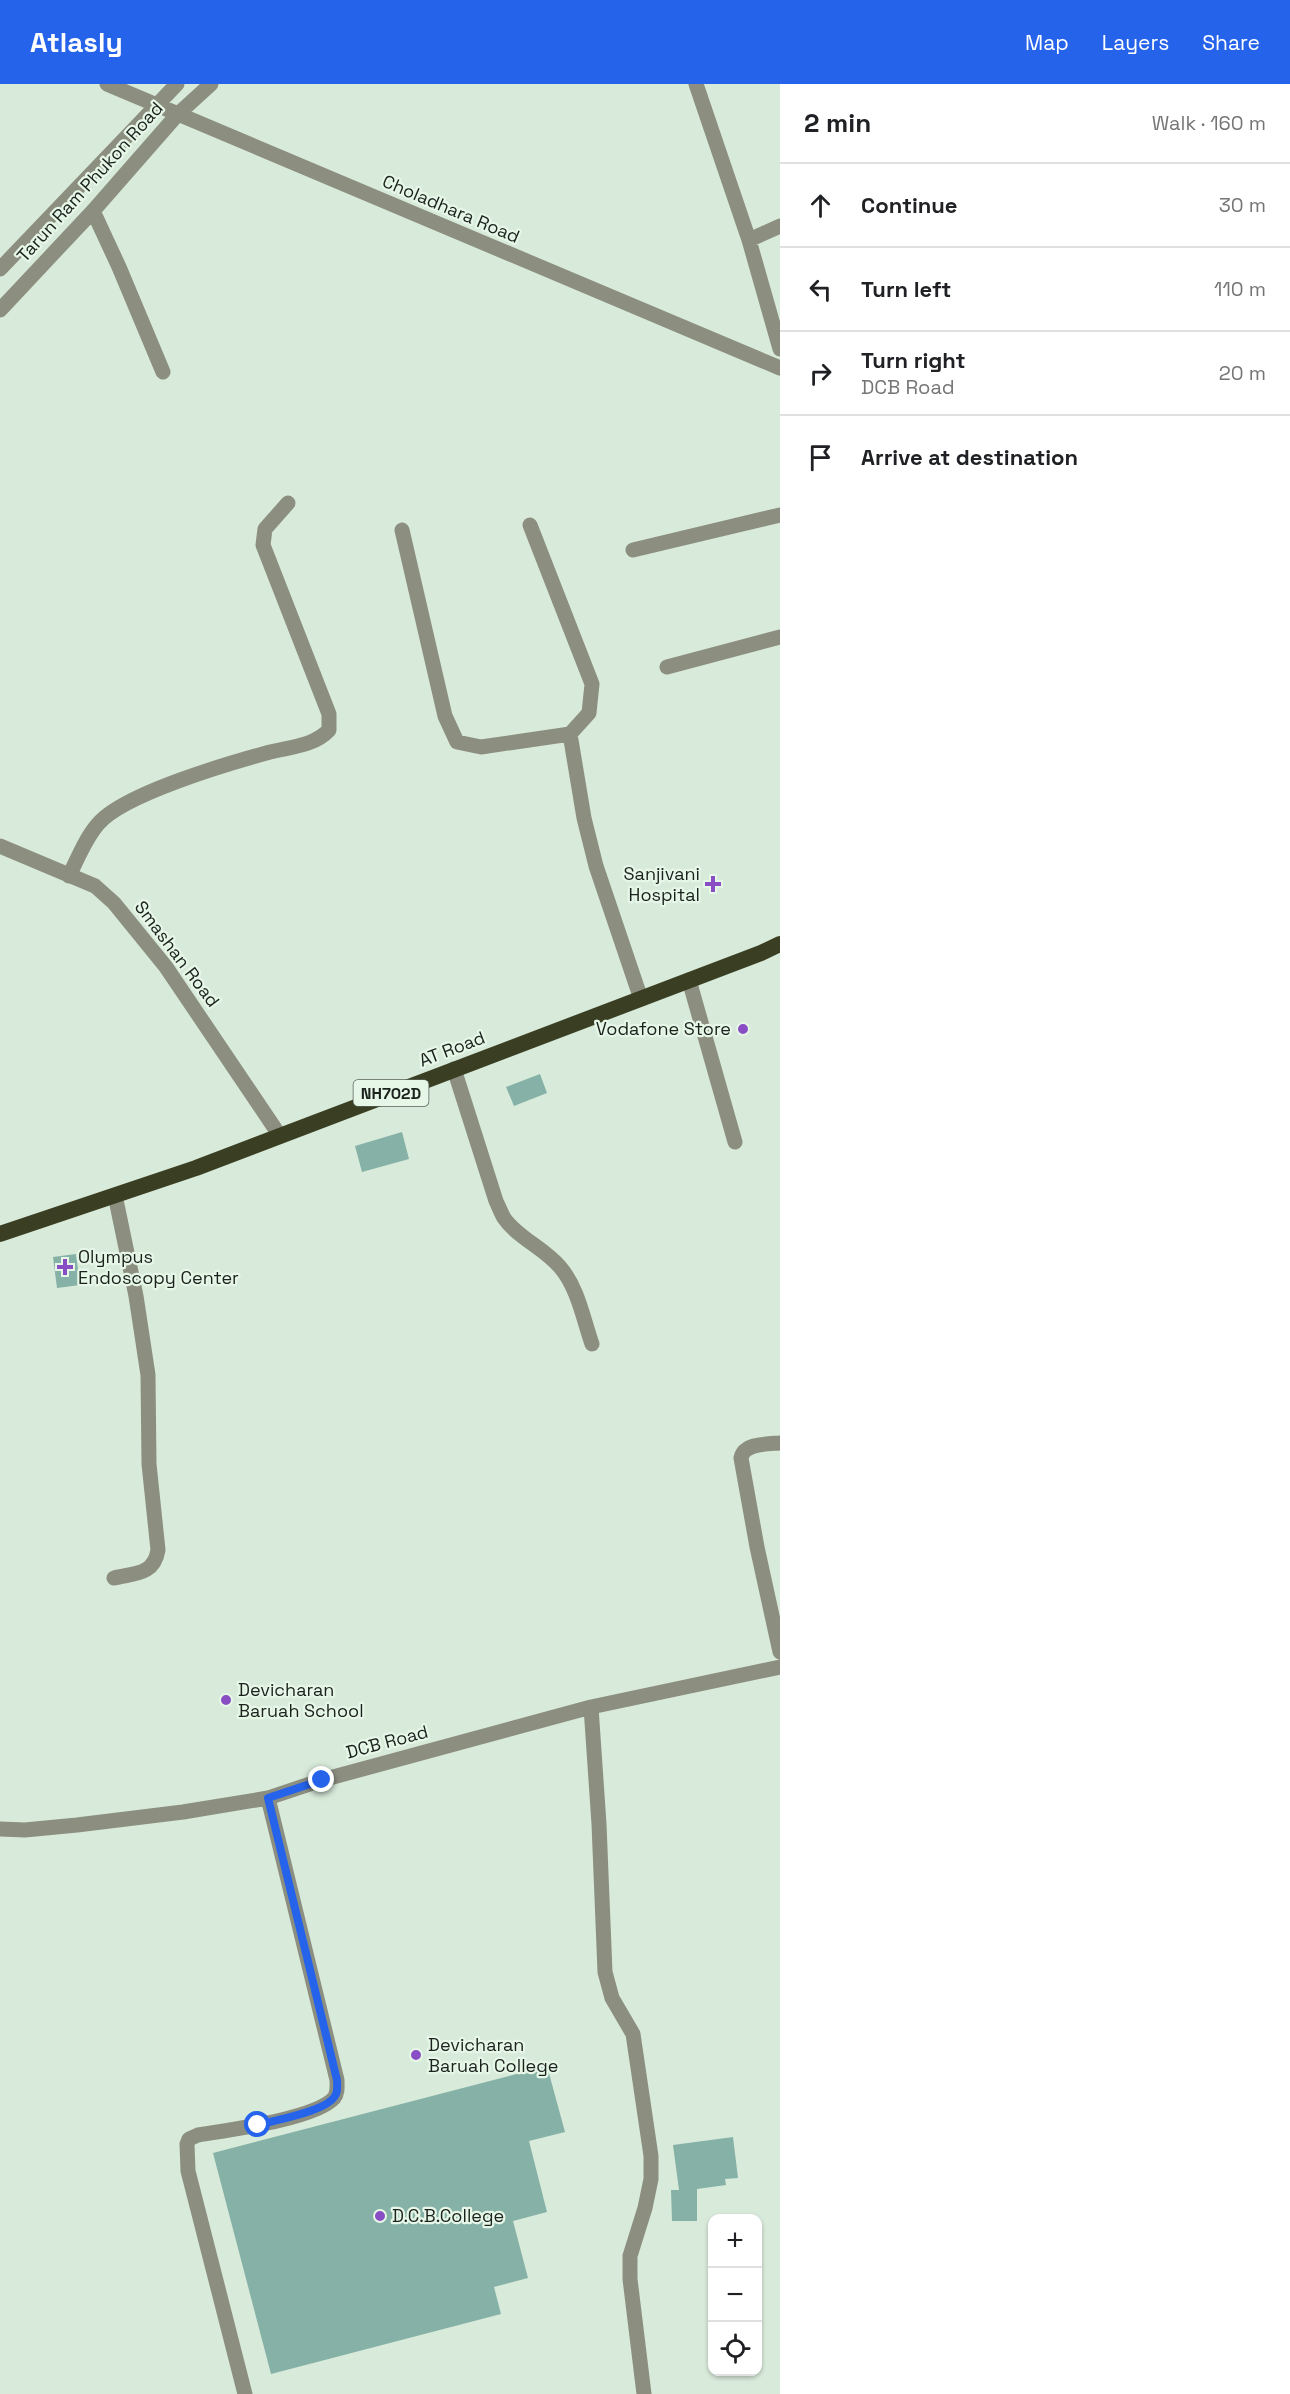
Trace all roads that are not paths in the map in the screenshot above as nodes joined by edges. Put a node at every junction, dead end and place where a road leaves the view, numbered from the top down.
1 (107, 84) edge
2 (177, 84) edge
3 (211, 84) edge
4 (696, 84) edge
5 (155, 106) junction
6 (177, 115) junction
7 (93, 211) junction
8 (780, 226) edge
9 (748, 240) junction
10 (0, 269) edge
11 (0, 309) edge
12 (780, 349) edge
13 (780, 368) edge
14 (163, 372) dead end
15 (288, 503) dead end
16 (780, 515) edge
17 (530, 525) dead end
18 (402, 530) dead end
19 (633, 550) dead end
20 (780, 637) edge
21 (668, 667) dead end
22 (570, 734) junction
23 (0, 846) edge
24 (69, 876) junction
25 (780, 944) edge
26 (689, 980) junction
27 (641, 999) junction
28 (454, 1069) junction
29 (280, 1136) junction
30 (735, 1142) dead end
31 (115, 1196) junction
32 (0, 1234) edge
33 (591, 1344) dead end
34 (780, 1443) edge
35 (114, 1578) dead end
36 (780, 1652) edge
37 (780, 1667) edge
38 (591, 1707) junction
39 (268, 1798) junction
40 (0, 1828) edge
41 (245, 2394) edge
42 (644, 2394) edge

1 - 5 street, Choladhara Road
2 - 5 street, Tarun Ram Phukon Road
3 - 6 street, Tarun Ram Phukon Road
4 - 9 street
5 - 6 street, Choladhara Road
5 - 10 street, Tarun Ram Phukon Road
6 - 7 street, Tarun Ram Phukon Road
6 - 13 street, Choladhara Road
7 - 11 street, Tarun Ram Phukon Road
7 - 14 street
8 - 9 street
9 - 12 street
15 - 24 street
16 - 19 street
17 - 22 street
18 - 22 street
20 - 21 street
22 - 27 street
23 - 24 street, Smashan Road
24 - 29 street, Smashan Road
25 - 26 highway, AT Road / NH702D
26 - 27 highway, AT Road / NH702D
26 - 30 street
27 - 28 highway, AT Road / NH702D
28 - 29 highway, AT Road / NH702D
28 - 33 street
29 - 31 highway, AT Road / NH702D
31 - 32 highway, AT Road / NH702D
31 - 35 street
34 - 36 street
37 - 38 street, DCB Road
38 - 39 street, DCB Road
38 - 42 street
39 - 40 street, DCB Road
39 - 41 street

